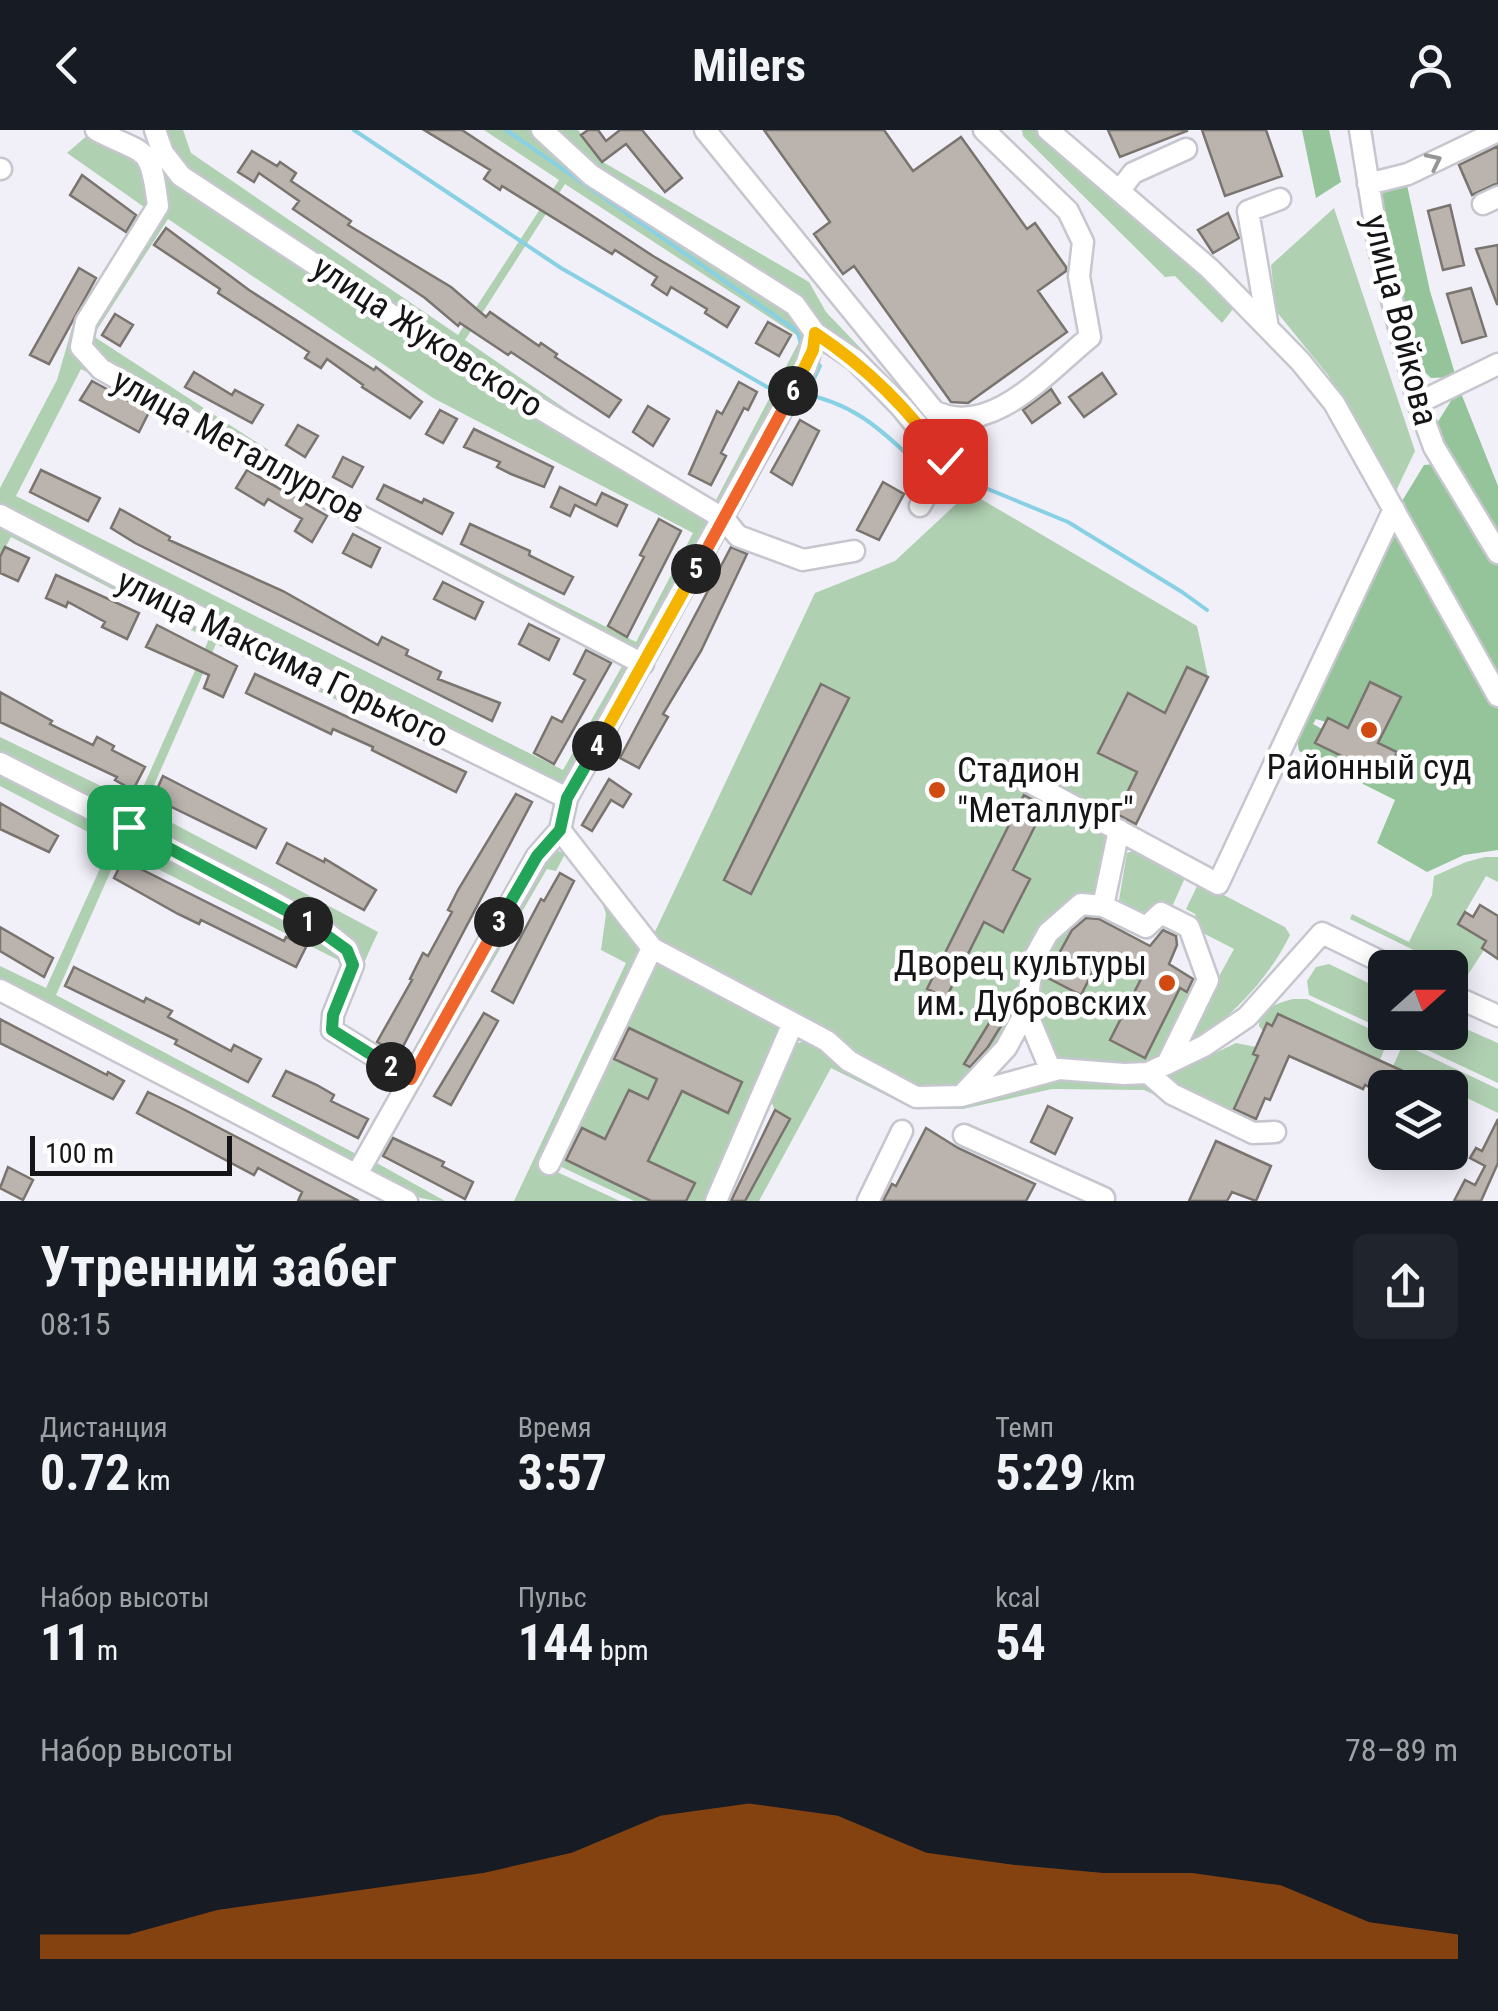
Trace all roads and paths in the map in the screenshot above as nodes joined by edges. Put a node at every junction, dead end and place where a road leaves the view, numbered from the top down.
1 (96, 130) edge
2 (155, 130) edge
3 (542, 130) edge
4 (706, 130) edge
5 (984, 130) edge
6 (1048, 130) edge
7 (1360, 130) edge
8 (1498, 130) edge
9 (1465, 137) edge
10 (1186, 150) dead end
11 (156, 156) junction
12 (1368, 184) junction
13 (1120, 190) junction
14 (1280, 199) dead end
15 (1268, 328) junction
16 (815, 333) junction
17 (1498, 364) edge
18 (1418, 403) junction
19 (920, 506) dead end
20 (1394, 510) junction
21 (0, 515) edge
22 (724, 519) junction
23 (854, 551) dead end
24 (1498, 553) edge
25 (642, 664) junction
26 (1498, 696) edge
27 (0, 763) edge
28 (1016, 775) dead end
29 (567, 798) junction
30 (560, 830) junction
31 (1119, 830) junction
32 (1103, 906) junction
33 (652, 948) junction
34 (1368, 955) edge
35 (0, 990) edge
36 (1468, 1002) edge
37 (1026, 1012) junction
38 (1498, 1016) edge
39 (794, 1023) junction
40 (1158, 1068) junction
41 (1051, 1071) junction
42 (411, 1079) junction
43 (960, 1096) junction
44 (902, 1131) dead end
45 (1276, 1132) dead end
46 (964, 1135) dead end
47 (549, 1164) dead end
48 (1092, 1173) dead end
49 (357, 1174) junction
50 (1105, 1200) edge
51 (407, 1201) edge
52 (716, 1201) edge
53 (868, 1201) edge

1 - 11 street
2 - 11 street, улица Жуковского
3 - 16 street
4 - 5 street
6 - 13 street
7 - 12 street, улица Войкова
8 - 9 street
12 -> 9 street
10 - 13 street
11 - 22 street, улица Жуковского
11 - 25 street, улица Металлургов
12 - 18 street, улица Войкова
13 - 15 street
14 - 15 street
15 - 20 street
16 - 19 street
16 - 22 street
17 - 18 street
18 - 24 street, улица Войкова
20 - 26 street
20 - 31 street
21 - 29 street, улица Максима Горького
22 - 23 street, улица Жуковского
22 - 25 street
25 - 29 street
27 - 42 street
28 - 31 street
29 - 30 street
30 - 33 street
30 - 42 street
31 - 32 street
32 - 37 street
32 - 40 street
33 - 39 street
33 - 47 street
34 - 40 street
35 - 49 street
36 - 38 street
37 - 41 street
37 - 43 street
39 - 43 street
39 - 52 street
40 - 41 street
40 - 45 street
41 - 43 street
42 - 49 street
44 - 53 street
46 - 50 street
48 - 50 street
49 - 51 street

